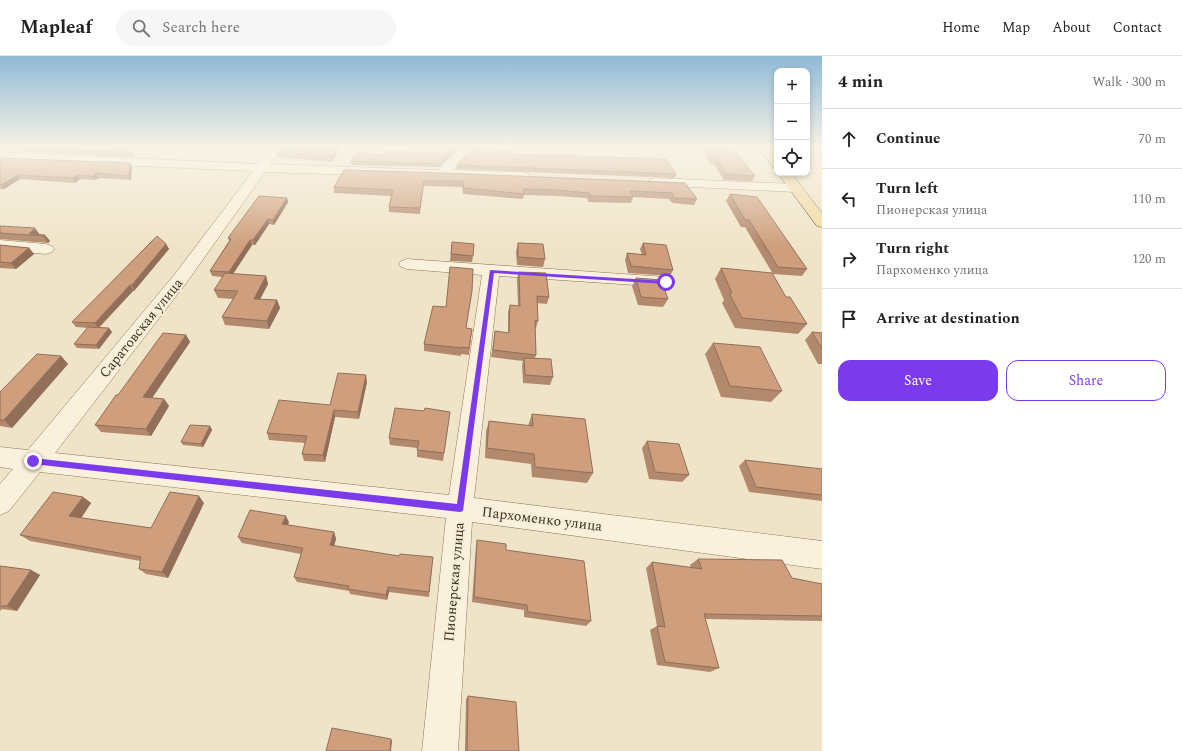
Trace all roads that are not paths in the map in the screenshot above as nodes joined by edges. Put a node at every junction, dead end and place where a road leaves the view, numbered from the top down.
1 (254, 180) edge
2 (790, 180) edge
3 (639, 181) edge
4 (796, 188) junction
5 (822, 223) edge
6 (0, 245) edge
7 (46, 249) dead end
8 (407, 264) dead end
9 (492, 271) junction
10 (666, 282) dead end
11 (0, 457) edge
12 (33, 461) junction
13 (0, 503) edge
14 (460, 508) junction
15 (822, 555) edge
16 (440, 751) edge

1 - 12 street, Саратовская улица
2 - 4 main road
3 - 4 street
4 - 5 main road
6 - 7 street
8 - 9 street
9 - 10 street
9 - 14 street, Пионерская улица
11 - 12 street, Пархоменко улица
12 - 13 street, Саратовская улица
12 - 14 street, Пархоменко улица
14 - 15 street, Пархоменко улица
14 - 16 street, Пионерская улица

